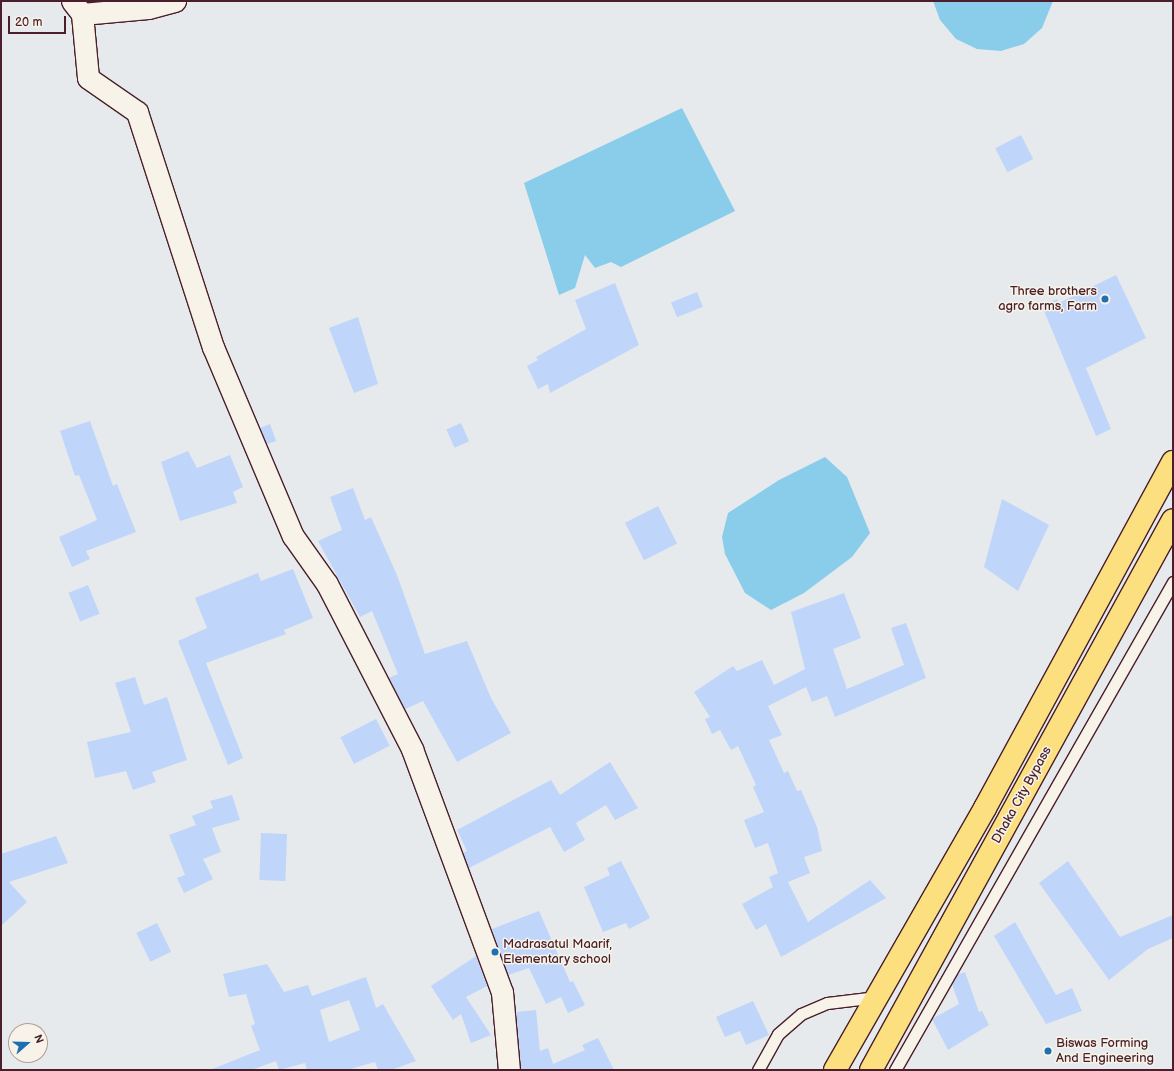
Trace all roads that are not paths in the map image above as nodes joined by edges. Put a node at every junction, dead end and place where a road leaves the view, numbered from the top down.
1 (175, 1) edge
2 (77, 7) edge
3 (1173, 462) edge
4 (1173, 520) edge
5 (1173, 582) edge
6 (877, 997) junction
7 (509, 1070) edge
8 (758, 1070) edge
9 (835, 1070) edge
10 (871, 1070) edge
11 (895, 1070) edge

1 - 2 street
2 - 7 street
3 - 6 highway
4 - 10 highway, Dhaka City Bypass
5 - 11 lane
6 - 8 lane
6 - 9 highway

